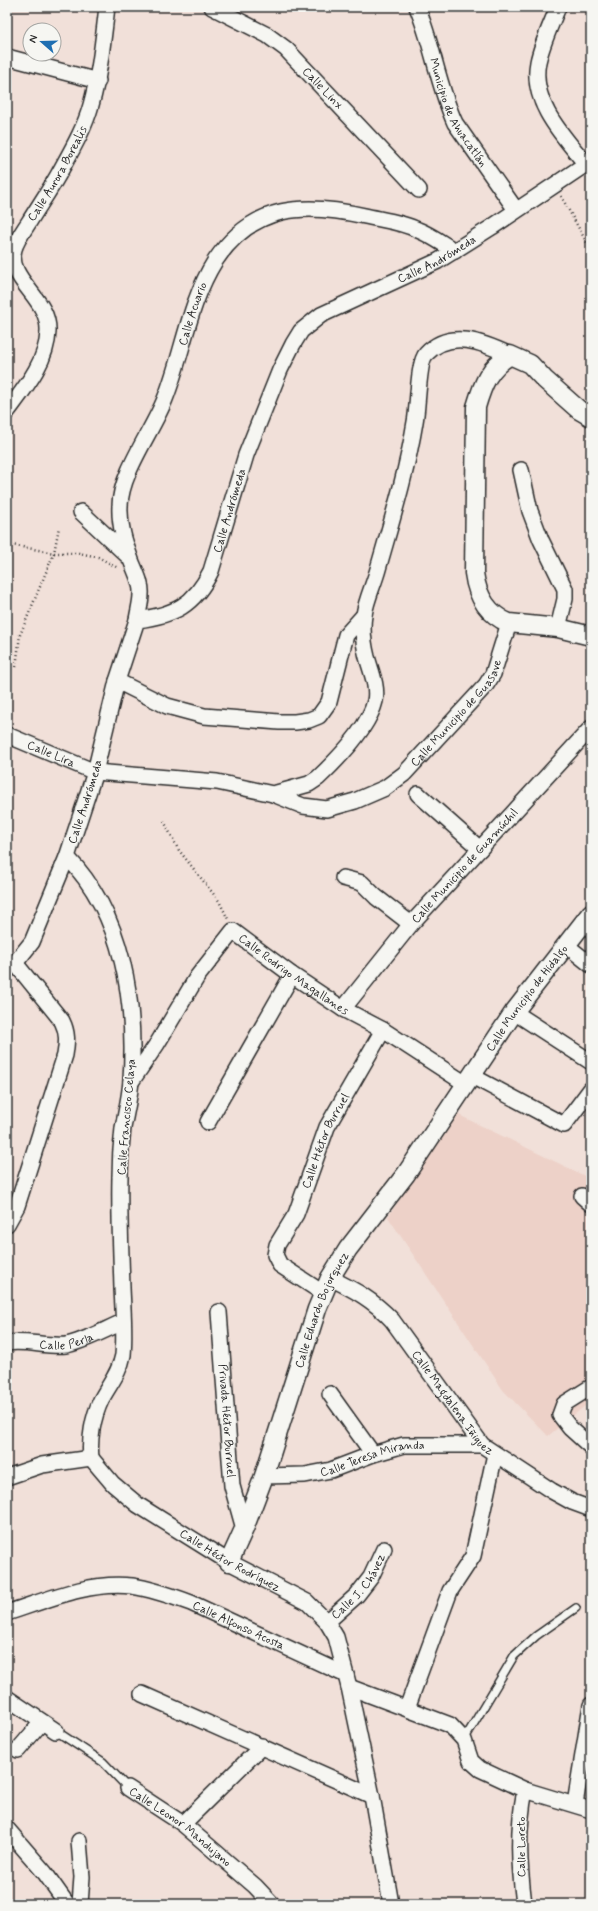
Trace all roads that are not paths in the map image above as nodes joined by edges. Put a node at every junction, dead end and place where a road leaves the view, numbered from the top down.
1 (107, 7) edge
2 (212, 7) edge
3 (417, 7) edge
4 (558, 7) edge
5 (7, 57) edge
6 (98, 81) junction
7 (588, 165) edge
8 (419, 190) dead end
9 (516, 210) junction
10 (455, 251) junction
11 (510, 355) junction
12 (8, 409) edge
13 (591, 417) edge
14 (521, 470) dead end
15 (81, 512) dead end
16 (125, 564) junction
17 (364, 615) junction
18 (137, 620) junction
19 (509, 623) junction
20 (558, 628) junction
21 (591, 636) edge
22 (117, 681) junction
23 (591, 728) edge
24 (7, 735) edge
25 (95, 772) junction
26 (273, 794) junction
27 (418, 794) dead end
28 (480, 849) junction
29 (67, 857) junction
30 (343, 878) dead end
31 (591, 913) edge
32 (410, 924) junction
33 (566, 946) junction
34 (10, 964) edge
35 (591, 965) edge
36 (292, 975) junction
37 (343, 1009) junction
38 (514, 1012) junction
39 (382, 1030) junction
40 (591, 1062) edge
41 (469, 1080) junction
42 (131, 1082) junction
43 (591, 1089) edge
44 (208, 1122) dead end
45 (7, 1224) edge
46 (275, 1255) joint
47 (326, 1286) junction
48 (219, 1312) dead end
49 (123, 1322) junction
50 (7, 1343) edge
51 (591, 1387) edge
52 (330, 1394) dead end
53 (482, 1445) junction
54 (591, 1447) edge
55 (373, 1454) junction
56 (495, 1454) junction
57 (91, 1458) junction
58 (264, 1476) junction
59 (7, 1477) edge
60 (591, 1509) edge
61 (244, 1529) junction
62 (384, 1549) dead end
63 (229, 1562) junction
64 (576, 1608) dead end
65 (7, 1613) edge
66 (328, 1622) junction
67 (348, 1681) junction
68 (142, 1694) dead end
69 (7, 1698) edge
70 (591, 1705) edge
71 (407, 1708) junction
72 (42, 1722) junction
73 (56, 1731) joint
74 (464, 1740) junction
75 (262, 1746) junction
76 (18, 1750) dead end
77 (128, 1788) joint
78 (526, 1790) junction
79 (372, 1796) junction
80 (575, 1804) junction
81 (591, 1810) edge
82 (183, 1824) junction
83 (7, 1829) edge
84 (80, 1841) dead end
85 (67, 1904) edge
86 (80, 1904) edge
87 (272, 1904) edge
88 (391, 1904) edge
89 (524, 1904) edge

1 - 6 street, Calle Aurora Borealis
2 - 8 street, Calle Linx
3 - 9 street, Municipio de Ahuacatlán
4 - 7 street
5 - 6 street
6 - 12 street, Calle Aurora Borealis
7 - 9 street, Calle Andrómeda
9 - 10 street, Calle Andrómeda
10 - 16 street, Calle Acuario
10 - 18 street, Calle Andrómeda
11 - 13 street
11 - 17 street
11 - 19 street
14 - 20 street
15 - 16 street
16 - 18 street, Calle Acuario
17 - 22 street
17 - 26 street
18 - 22 street, Calle Andrómeda
19 - 20 street
19 - 26 street, Calle Municipio de Guasave
20 - 21 street
22 - 25 street, Calle Andrómeda
23 - 28 street, Calle Municipio de Guamúchil
24 - 25 street, Calle Lira
25 - 26 street, Calle Municipio de Guasave
25 - 29 street, Calle Andrómeda
27 - 28 street
28 - 32 street, Calle Municipio de Guamúchil
29 - 34 street, Calle Andrómeda
29 - 42 street, Calle Francisco Celaya
30 - 32 street
31 - 33 street, Calle Municipio de Hidalgo
32 - 37 street, Calle Municipio de Guamúchil
33 - 35 street
33 - 38 street, Calle Municipio de Hidalgo
34 - 45 street
36 - 37 street, Calle Rodrigo Magallanes
36 - 42 street, Calle Rodrigo Magallanes
36 - 44 street
37 - 39 street, Calle Rodrigo Magallanes
38 - 40 street
38 - 41 street, Calle Municipio de Hidalgo
39 - 41 street, Calle Rodrigo Magallanes
39 - 46 street, Calle Héctor Burruel
41 - 43 street, Calle Rodrigo Magallanes
41 - 47 street, Calle Eduardo Bojorquez
42 - 49 street, Calle Francisco Celaya
46 - 47 street, Calle Magdalena Iñiguez
47 - 53 street, Calle Magdalena Iñiguez
47 - 58 street, Calle Eduardo Bojorquez
48 - 61 street, Privada Héctor Burruel
49 - 50 street, Calle Perla
49 - 57 street, Calle Francisco Celaya
51 - 54 street
52 - 55 street
53 - 55 street, Calle Teresa Miranda
53 - 56 street, Calle Magdalena Iñiguez
55 - 58 street, Calle Teresa Miranda
56 - 60 street, Calle Magdalena Iñiguez
56 - 71 street
57 - 59 street
57 - 63 street, Calle Héctor Rodríguez
58 - 61 street, Calle Eduardo Bojorquez
61 - 63 street, Calle Eduardo Bojorquez
62 - 66 street, Calle J. Chávez
63 - 66 street, Calle Héctor Rodríguez
64 - 74 lane
65 - 67 street, Calle Alfonso Acosta
66 - 67 street, Calle Héctor Rodríguez
67 - 71 street, Calle Alfonso Acosta
67 - 79 street
68 - 75 street
69 - 72 street, Calle Leonor Mandujano
70 - 80 street
71 - 74 street, Calle Alfonso Acosta
72 - 73 street, Calle Leonor Mandujano
72 - 76 street
73 - 77 lane, Calle Leonor Mandujano
74 - 78 street
75 - 79 street
75 - 82 street
77 - 82 street, Calle Leonor Mandujano
78 - 80 street
78 - 89 street, Calle Loreto
79 - 88 street
80 - 81 street
82 - 87 street, Calle Leonor Mandujano
83 - 85 street
84 - 86 street

